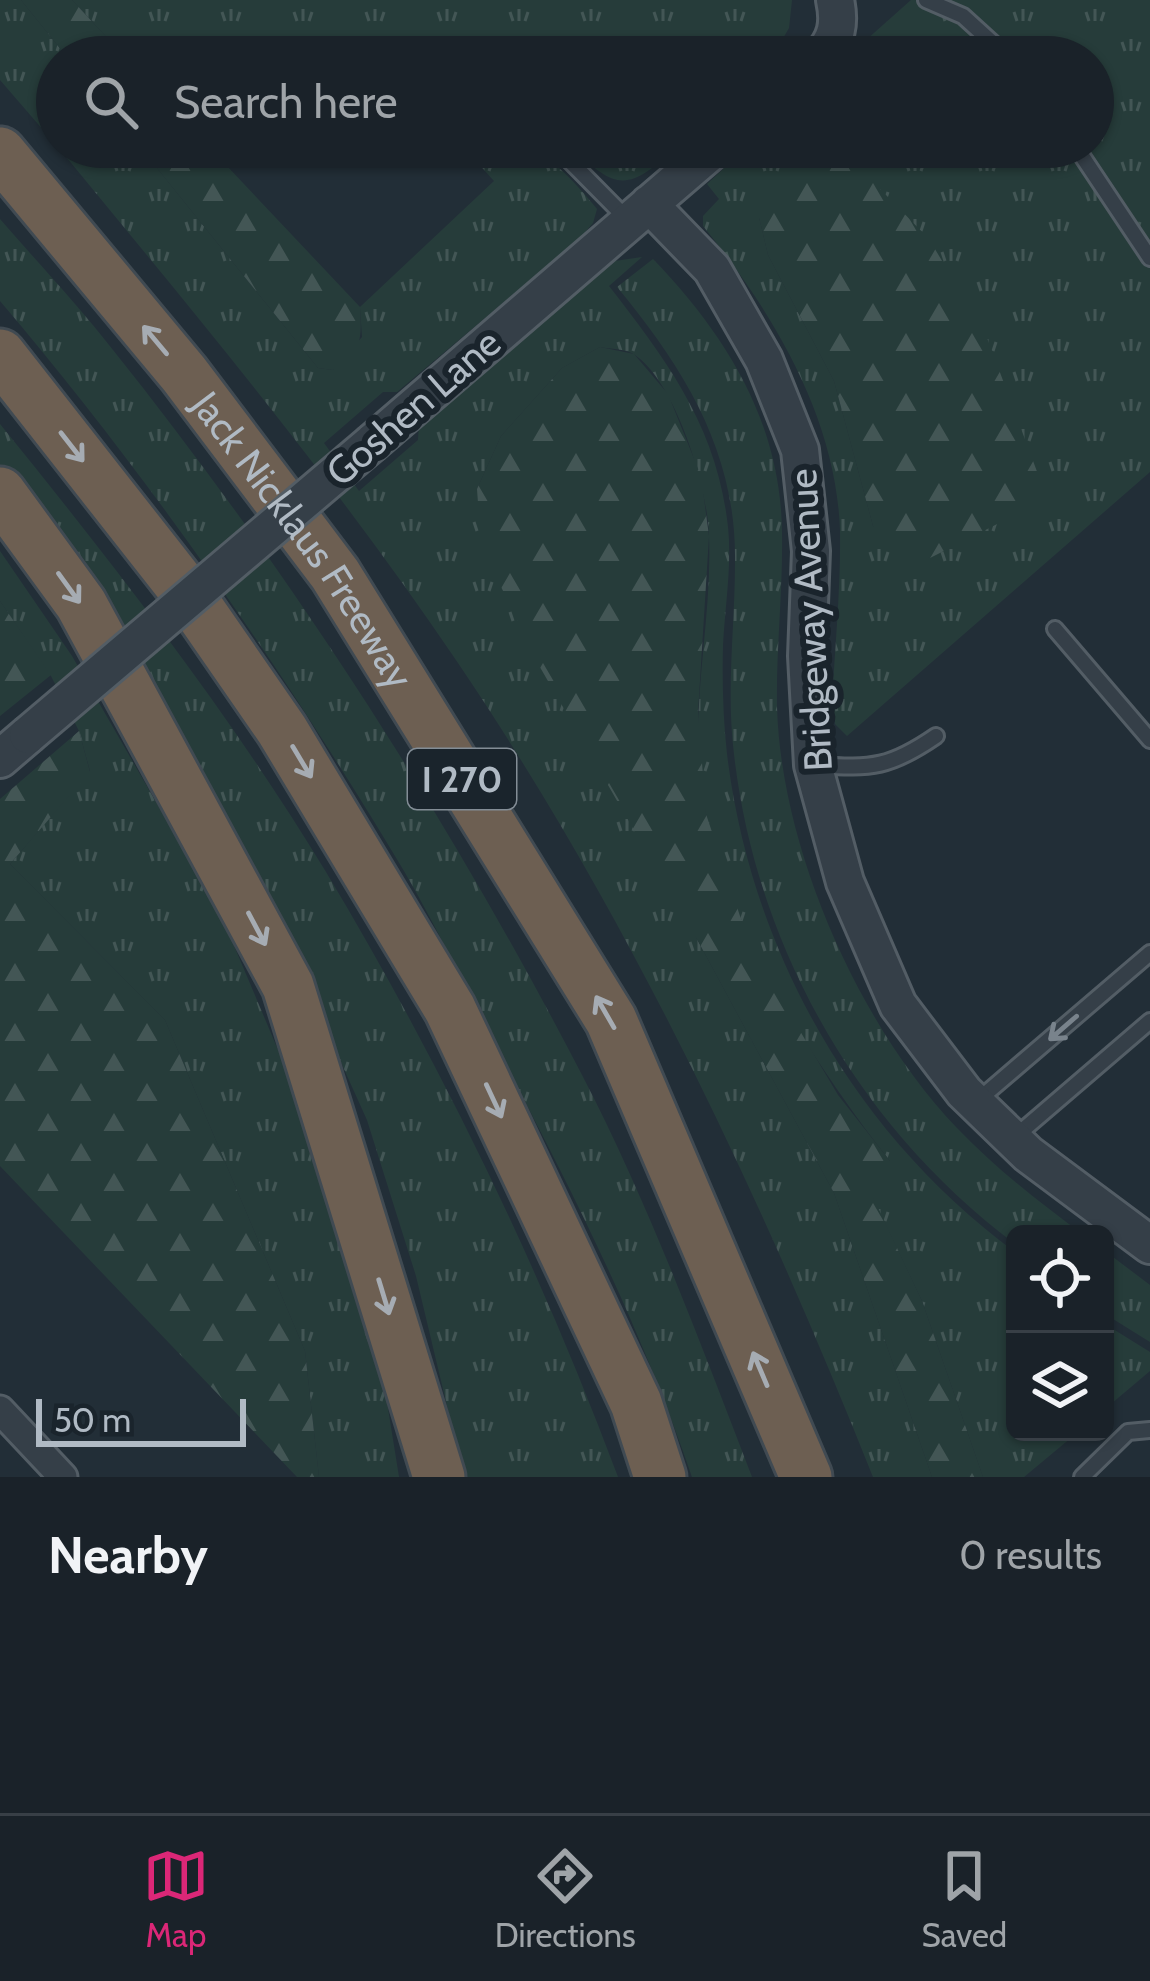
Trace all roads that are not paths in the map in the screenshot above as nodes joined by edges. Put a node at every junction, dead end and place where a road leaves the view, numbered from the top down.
1 (926, 0) edge
2 (985, 36) edge
3 (0, 153) edge
4 (583, 168) edge
5 (691, 168) edge
6 (1090, 168) edge
7 (639, 212) junction
8 (1150, 258) edge
9 (0, 355) edge
10 (0, 494) edge
11 (1055, 629) dead end
12 (936, 736) dead end
13 (1150, 740) edge
14 (0, 759) edge
15 (813, 765) junction
16 (1150, 953) edge
17 (1150, 1021) edge
18 (975, 1103) junction
19 (1012, 1139) junction
20 (1150, 1245) edge
21 (0, 1410) edge
22 (1150, 1430) edge
23 (437, 1474) edge
24 (63, 1477) edge
25 (660, 1477) edge
26 (806, 1477) edge
27 (1082, 1477) edge

1 - 2 lane
26 -> 3 highway, Jack Nicklaus Freeway / I 270
4 - 7 lane
5 - 7 street, Goshen Lane
6 - 8 lane
7 - 14 street, Goshen Lane, bridge
7 - 15 street, Bridgeway Avenue
9 -> 25 highway
10 -> 23 highway
11 - 13 lane
12 - 15 lane
15 - 18 street, Bridgeway Avenue
16 -> 18 lane
17 - 19 lane
18 - 19 street, Bridgeway Avenue
19 - 20 street, Bridgeway Avenue
21 - 24 street
22 - 27 lane

